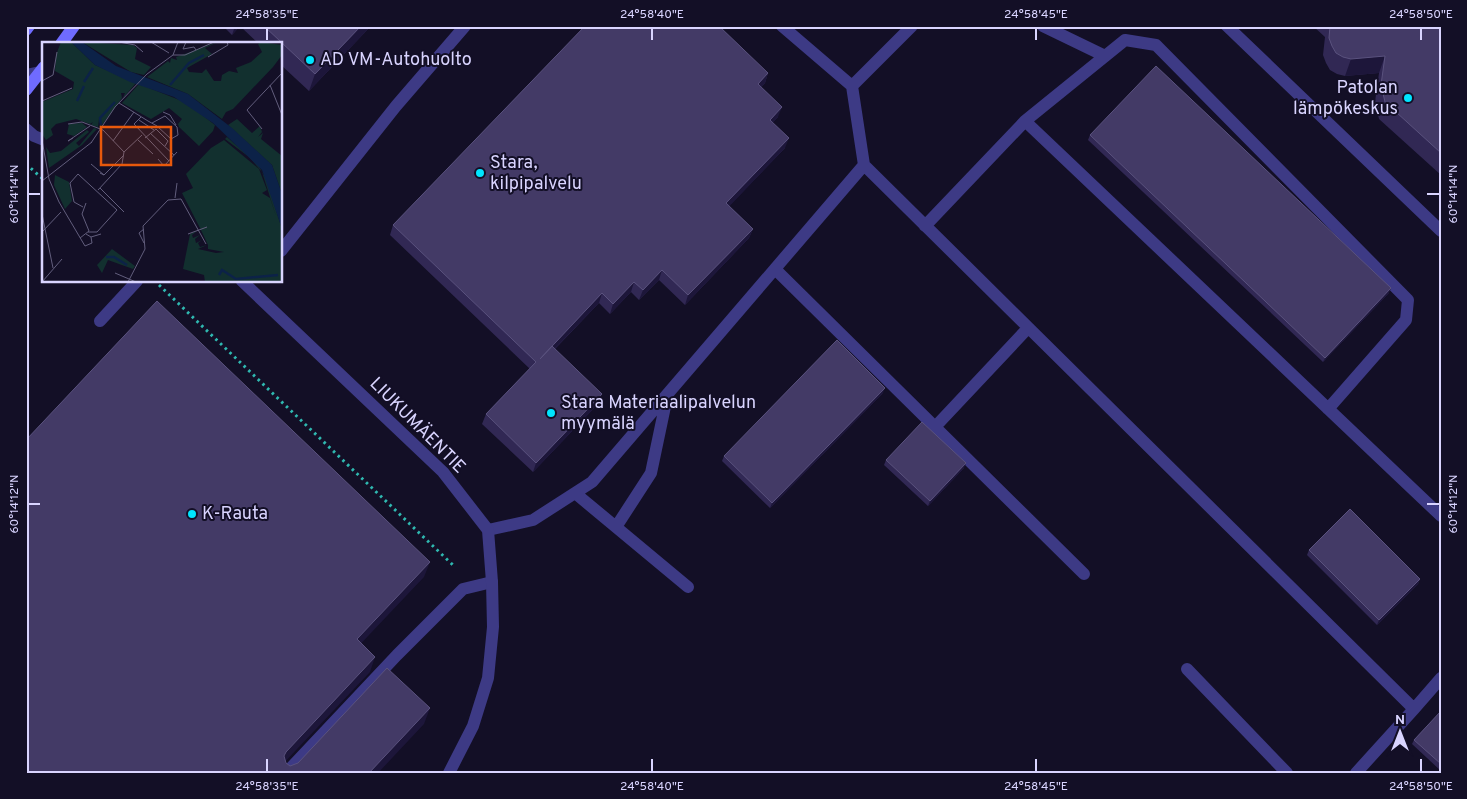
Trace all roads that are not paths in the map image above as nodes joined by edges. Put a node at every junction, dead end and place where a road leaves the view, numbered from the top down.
1 (29, 26) edge
2 (74, 26) edge
3 (465, 26) edge
4 (782, 26) edge
5 (912, 26) edge
6 (1044, 26) edge
7 (1228, 26) edge
8 (26, 30) edge
9 (62, 42) edge
10 (1105, 56) junction
11 (42, 72) edge
12 (26, 75) edge
13 (852, 86) junction
14 (26, 90) edge
15 (1026, 121) junction
16 (26, 129) edge
17 (42, 139) edge
18 (864, 165) junction
19 (925, 226) junction
20 (1441, 231) edge
21 (282, 250) edge
22 (775, 269) junction
23 (136, 282) edge
24 (248, 283) edge
25 (100, 321) dead end
26 (1028, 328) junction
27 (667, 394) junction
28 (1328, 409) junction
29 (936, 427) junction
30 (575, 493) junction
31 (1441, 516) edge
32 (616, 527) junction
33 (488, 530) junction
34 (1084, 574) dead end
35 (492, 582) junction
36 (688, 588) dead end
37 (1187, 669) dead end
38 (1441, 678) edge
39 (1414, 709) junction
40 (286, 773) edge
41 (449, 773) edge
42 (1287, 773) edge
43 (1356, 773) edge

1 - 8 main road
2 - 9 main road
3 - 21 street
4 - 13 street
5 - 13 street
6 - 10 street
7 - 20 street
10 - 15 street
10 - 28 street
11 - 12 street
11 - 14 main road
13 - 18 street
15 - 19 street
15 - 28 street
16 - 17 street
18 - 19 street
18 - 22 street
19 - 26 street
22 - 27 street
22 - 29 street
23 - 25 street
24 - 33 street, LIUKUMÄENTIE
26 - 29 street
26 - 39 street
27 - 30 street
27 - 32 street
28 - 31 street
29 - 34 street
30 - 32 street
30 - 33 street
32 - 36 street
33 - 35 street
35 - 40 street
35 - 41 street
37 - 42 street
38 - 39 street
39 - 43 street

